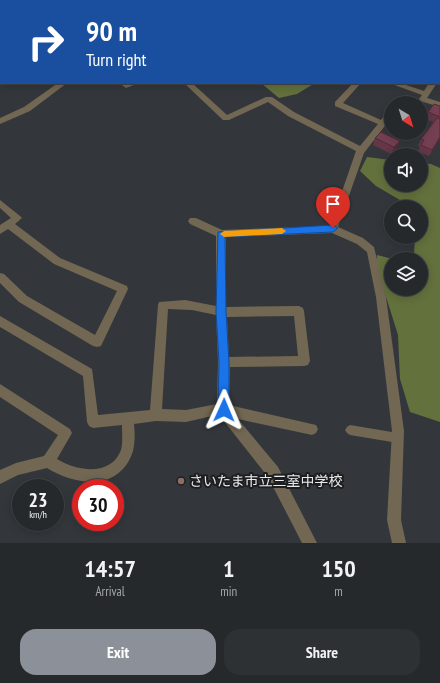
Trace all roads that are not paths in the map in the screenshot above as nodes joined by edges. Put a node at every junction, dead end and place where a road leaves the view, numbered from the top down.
1 (56, 84) edge
2 (189, 84) edge
3 (356, 84) edge
4 (395, 84) edge
5 (432, 84) edge
6 (419, 96) edge
7 (424, 96) edge
8 (428, 100) edge
9 (440, 105) edge
10 (0, 121) edge
11 (382, 123) joint
12 (361, 150) junction
13 (0, 203) edge
14 (194, 221) dead end
15 (4, 227) edge
16 (333, 228) junction
17 (221, 234) junction
18 (0, 277) edge
19 (221, 312) junction
20 (0, 321) edge
21 (224, 362) junction
22 (0, 390) edge
23 (224, 410) junction
24 (156, 415) junction
25 (128, 419) junction
26 (312, 429) dead end
27 (350, 430) dead end
28 (398, 438) junction
29 (48, 461) junction
30 (0, 477) edge
31 (310, 543) edge
32 (399, 543) edge

1 - 10 street
2 - 12 street
3 - 11 street
4 - 6 street
5 - 7 street
8 - 9 street
11 - 12 street
12 - 16 street
13 - 15 street
14 - 17 street
15 - 18 street
16 - 17 street
16 - 28 street
17 - 19 street
19 - 21 street
19 - 21 street
19 - 24 street
20 - 25 street
21 - 23 street
22 - 29 street
23 - 24 street
23 - 26 street
23 - 31 street
24 - 25 street
25 - 29 street
27 - 28 lane
28 - 32 street
29 - 30 street

